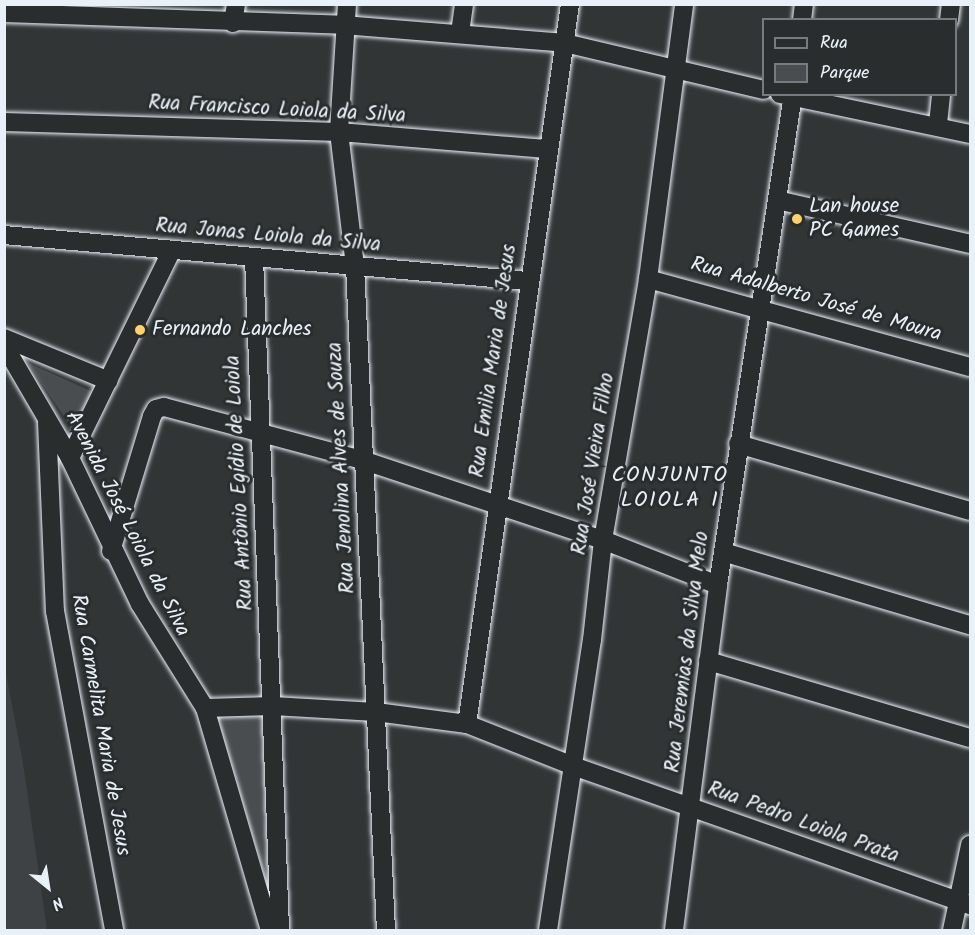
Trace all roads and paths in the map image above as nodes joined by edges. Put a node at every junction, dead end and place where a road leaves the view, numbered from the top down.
1 (236, 4) edge
2 (347, 4) edge
3 (464, 4) edge
4 (570, 4) edge
5 (684, 4) edge
6 (4, 13) edge
7 (233, 23) junction
8 (344, 25) junction
9 (460, 33) junction
10 (565, 43) junction
11 (678, 67) junction
12 (762, 89) edge
13 (788, 96) edge
14 (941, 96) edge
15 (4, 122) edge
16 (938, 124) junction
17 (339, 132) junction
18 (970, 134) edge
19 (546, 149) junction
20 (777, 200) junction
21 (4, 235) edge
22 (970, 244) edge
23 (172, 250) junction
24 (254, 258) junction
25 (355, 267) junction
26 (648, 279) junction
27 (528, 281) junction
28 (762, 309) junction
29 (4, 338) edge
30 (4, 345) edge
31 (970, 367) edge
32 (109, 381) junction
33 (47, 417) junction
34 (258, 430) junction
35 (738, 444) junction
36 (70, 458) junction
37 (365, 461) junction
38 (496, 506) junction
39 (970, 511) edge
40 (603, 540) junction
41 (111, 551) junction
42 (723, 552) junction
43 (718, 585) junction
44 (970, 625) edge
45 (708, 661) junction
46 (273, 706) junction
47 (205, 708) junction
48 (376, 712) junction
49 (467, 724) junction
50 (970, 738) edge
51 (573, 765) junction
52 (692, 807) junction
53 (970, 845) edge
54 (965, 904) edge
55 (114, 930) edge
56 (270, 930) edge
57 (280, 930) edge
58 (386, 930) edge
59 (548, 930) edge
60 (675, 930) edge
61 (952, 930) edge

1 - 7 street
2 - 8 street, Rua Jenolina Alves de Souza
3 - 9 street
4 - 10 street, Rua Emilia Maria de Jesus
5 - 11 street, Rua José Vieira Filho
6 - 7 street
7 - 8 street
8 - 9 street
8 - 17 street, Rua Jenolina Alves de Souza
9 - 10 street
10 - 11 street
10 - 19 street, Rua Emilia Maria de Jesus
11 - 12 street
11 - 26 street, Rua José Vieira Filho
13 - 16 street
13 - 20 street, Rua Jeremias da Silva Melo
14 - 16 street
15 - 17 street, Rua Francisco Loiola da Silva
16 - 18 street
17 - 19 street, Rua Francisco Loiola da Silva
17 - 25 street, Rua Jenolina Alves de Souza
19 - 27 street, Rua Emilia Maria de Jesus
20 - 22 street
20 - 28 street, Rua Jeremias da Silva Melo
21 - 23 street, Rua Jonas Loiola da Silva
23 - 24 street, Rua Jonas Loiola da Silva
23 - 32 street
24 - 25 street, Rua Jonas Loiola da Silva
24 - 34 street, Rua Antônio Egídio de Loiola
25 - 27 street, Rua Jonas Loiola da Silva
25 - 37 street, Rua Jenolina Alves de Souza
26 - 28 street, Rua Adalberto José de Moura
26 - 40 street, Rua José Vieira Filho
27 - 38 street, Rua Emilia Maria de Jesus
28 - 31 street, Rua Adalberto José de Moura
28 - 35 street, Rua Jeremias da Silva Melo
29 - 32 street
30 - 33 street, Avenida José Loiola da Silva
32 - 36 street
33 - 36 street, Avenida José Loiola da Silva
33 - 55 street, Rua Carmelita Maria de Jesus
34 - 37 street
34 - 41 street
34 - 46 street, Rua Antônio Egídio de Loiola
35 - 39 street
35 - 42 street, Rua Jeremias da Silva Melo
36 - 41 street, Avenida José Loiola da Silva
37 - 38 street
37 - 48 street, Rua Jenolina Alves de Souza
38 - 40 street
38 - 49 street, Rua Emilia Maria de Jesus
40 - 43 street
40 - 51 street, Rua José Vieira Filho
41 - 47 street, Avenida José Loiola da Silva
42 - 43 street, Rua Jeremias da Silva Melo
42 - 44 street
43 - 45 street, Rua Jeremias da Silva Melo
45 - 50 street
45 - 52 street, Rua Jeremias da Silva Melo
46 - 47 street, Rua Pedro Loiola Prata
46 - 48 street, Rua Pedro Loiola Prata
46 - 57 street, Rua Antônio Egídio de Loiola
47 - 56 street, Avenida José Loiola da Silva
48 - 49 street, Rua Pedro Loiola Prata
48 - 58 street, Rua Jenolina Alves de Souza
49 - 51 street, Rua Pedro Loiola Prata
51 - 52 street, Rua Pedro Loiola Prata
51 - 59 street, Rua José Vieira Filho
52 - 54 street, Rua Pedro Loiola Prata
52 - 60 street, Rua Jeremias da Silva Melo
53 - 54 street
54 - 61 street

